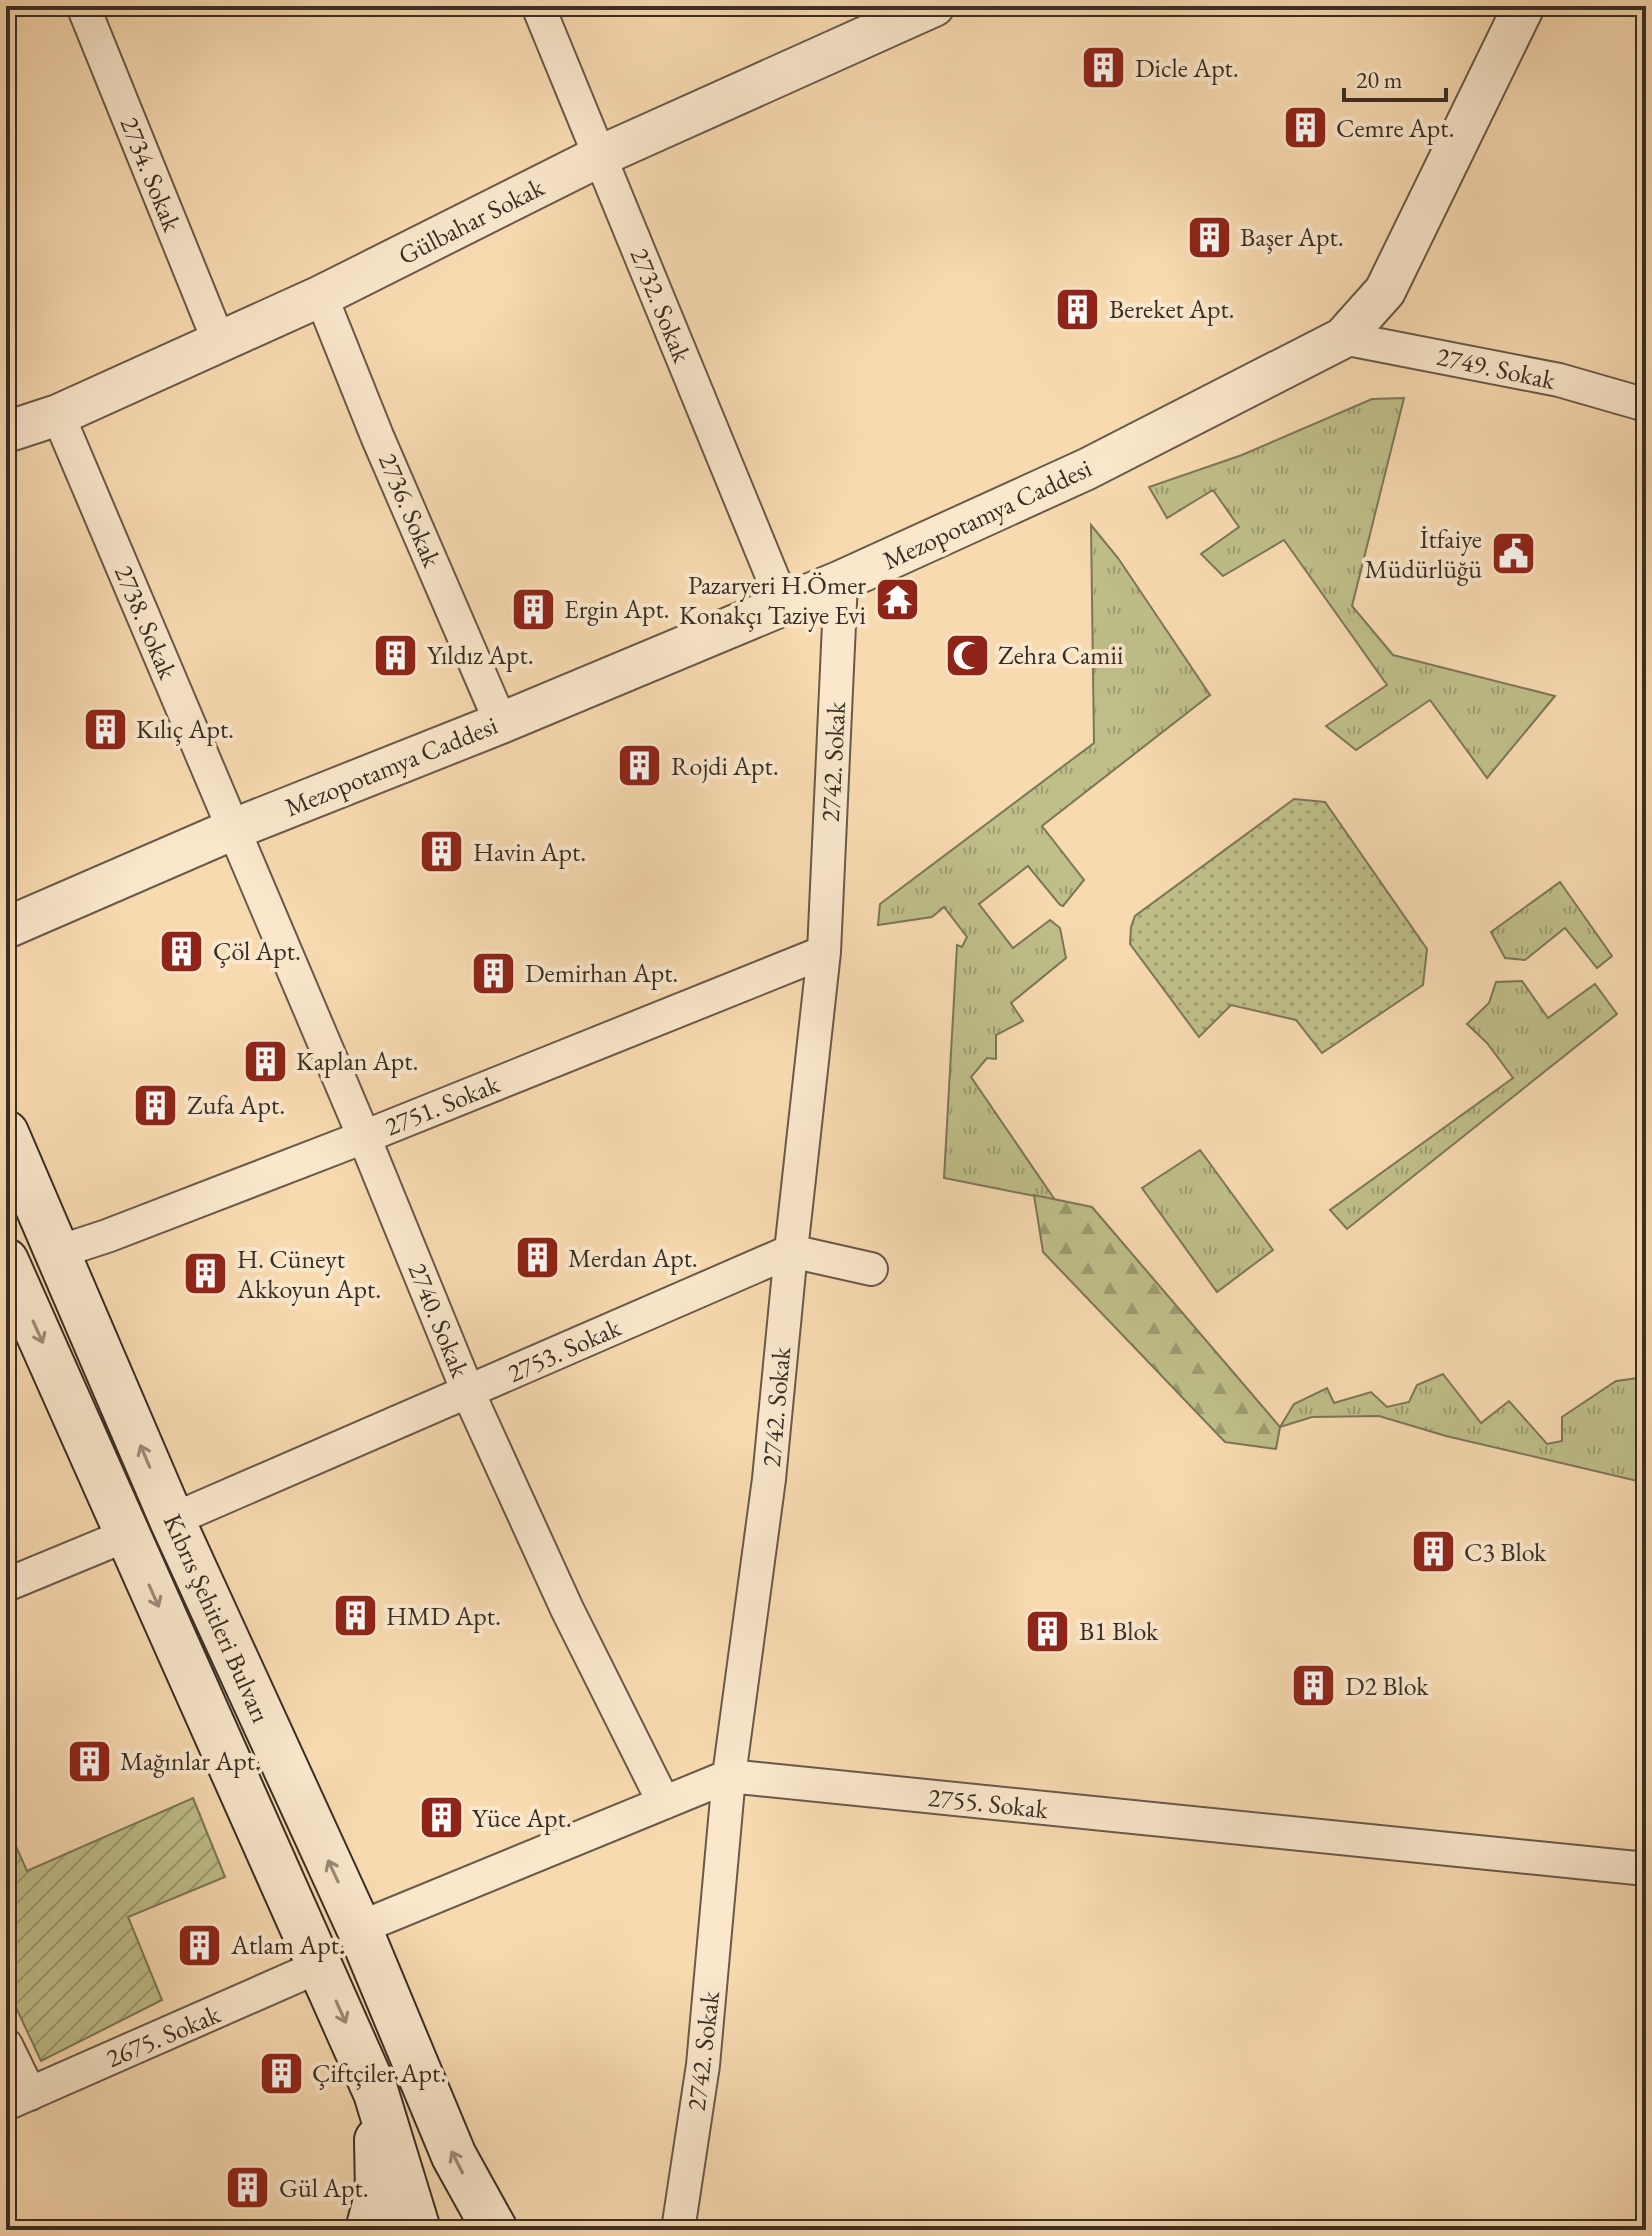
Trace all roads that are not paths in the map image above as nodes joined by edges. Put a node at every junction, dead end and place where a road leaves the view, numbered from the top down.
1 (83, 6) edge
2 (538, 6) edge
3 (934, 6) edge
4 (1524, 6) edge
5 (600, 156) junction
6 (321, 296) junction
7 (1343, 338) junction
8 (219, 342) junction
9 (1646, 405) edge
10 (58, 415) junction
11 (6, 432) edge
12 (841, 581) junction
13 (784, 605) junction
14 (501, 723) junction
15 (234, 829) junction
16 (6, 928) edge
17 (824, 952) junction
18 (6, 1133) edge
19 (364, 1137) junction
20 (791, 1251) junction
21 (58, 1252) junction
22 (871, 1269) dead end
23 (8, 1272) edge
24 (468, 1392) junction
25 (172, 1520) junction
26 (127, 1535) junction
27 (6, 1585) edge
28 (729, 1776) junction
29 (664, 1803) junction
30 (1646, 1869) edge
31 (359, 1928) junction
32 (320, 1966) junction
33 (6, 2045) edge
34 (376, 2093) junction
35 (18, 2099) edge
36 (368, 2230) edge
37 (418, 2230) edge
38 (495, 2230) edge
39 (678, 2230) edge

1 - 8 street, 2734. Sokak
2 - 5 street, 2732. Sokak
3 - 5 street, Gülbahar Sokak
4 - 7 street, Mezopotamya Caddesi
5 - 6 street, Gülbahar Sokak
5 - 13 street, 2732. Sokak
6 - 8 street, Gülbahar Sokak
6 - 14 street, 2736. Sokak
7 - 9 street, 2749. Sokak
7 - 12 street, Mezopotamya Caddesi
8 - 10 street, Gülbahar Sokak
10 - 11 street, Gülbahar Sokak
10 - 15 street, 2738. Sokak
12 - 13 street, Mezopotamya Caddesi
12 - 17 street, 2742. Sokak
13 - 14 street, Mezopotamya Caddesi
14 - 15 street, Mezopotamya Caddesi
15 - 16 street, Mezopotamya Caddesi
15 - 19 street, 2740. Sokak
17 - 19 street, 2751. Sokak
17 - 20 street, 2742. Sokak
18 - 21 main road, Kıbrıs Şehitleri Bulvarı
19 - 21 street, 2751. Sokak
19 - 24 street, 2740. Sokak
20 - 22 street
20 - 24 street, 2753. Sokak
20 - 28 street, 2742. Sokak
25 -> 21 main road, Kıbrıs Şehitleri Bulvarı
23 -> 26 main road, Kıbrıs Şehitleri Bulvarı
24 - 25 street, 2753. Sokak
24 - 29 street, 2740. Sokak
31 -> 25 main road, Kıbrıs Şehitleri Bulvarı
26 - 27 street
26 -> 32 main road, Kıbrıs Şehitleri Bulvarı
28 - 29 street, 2755. Sokak
28 - 30 street, 2755. Sokak
28 - 39 street, 2742. Sokak
29 - 31 street, 2755. Sokak
38 -> 31 main road, Kıbrıs Şehitleri Bulvarı
32 -> 34 main road, Kıbrıs Şehitleri Bulvarı
32 - 35 street, 2675. Sokak
33 - 35 street
34 - 36 main road
34 - 37 main road, Kıbrıs Şehitleri Bulvarı

